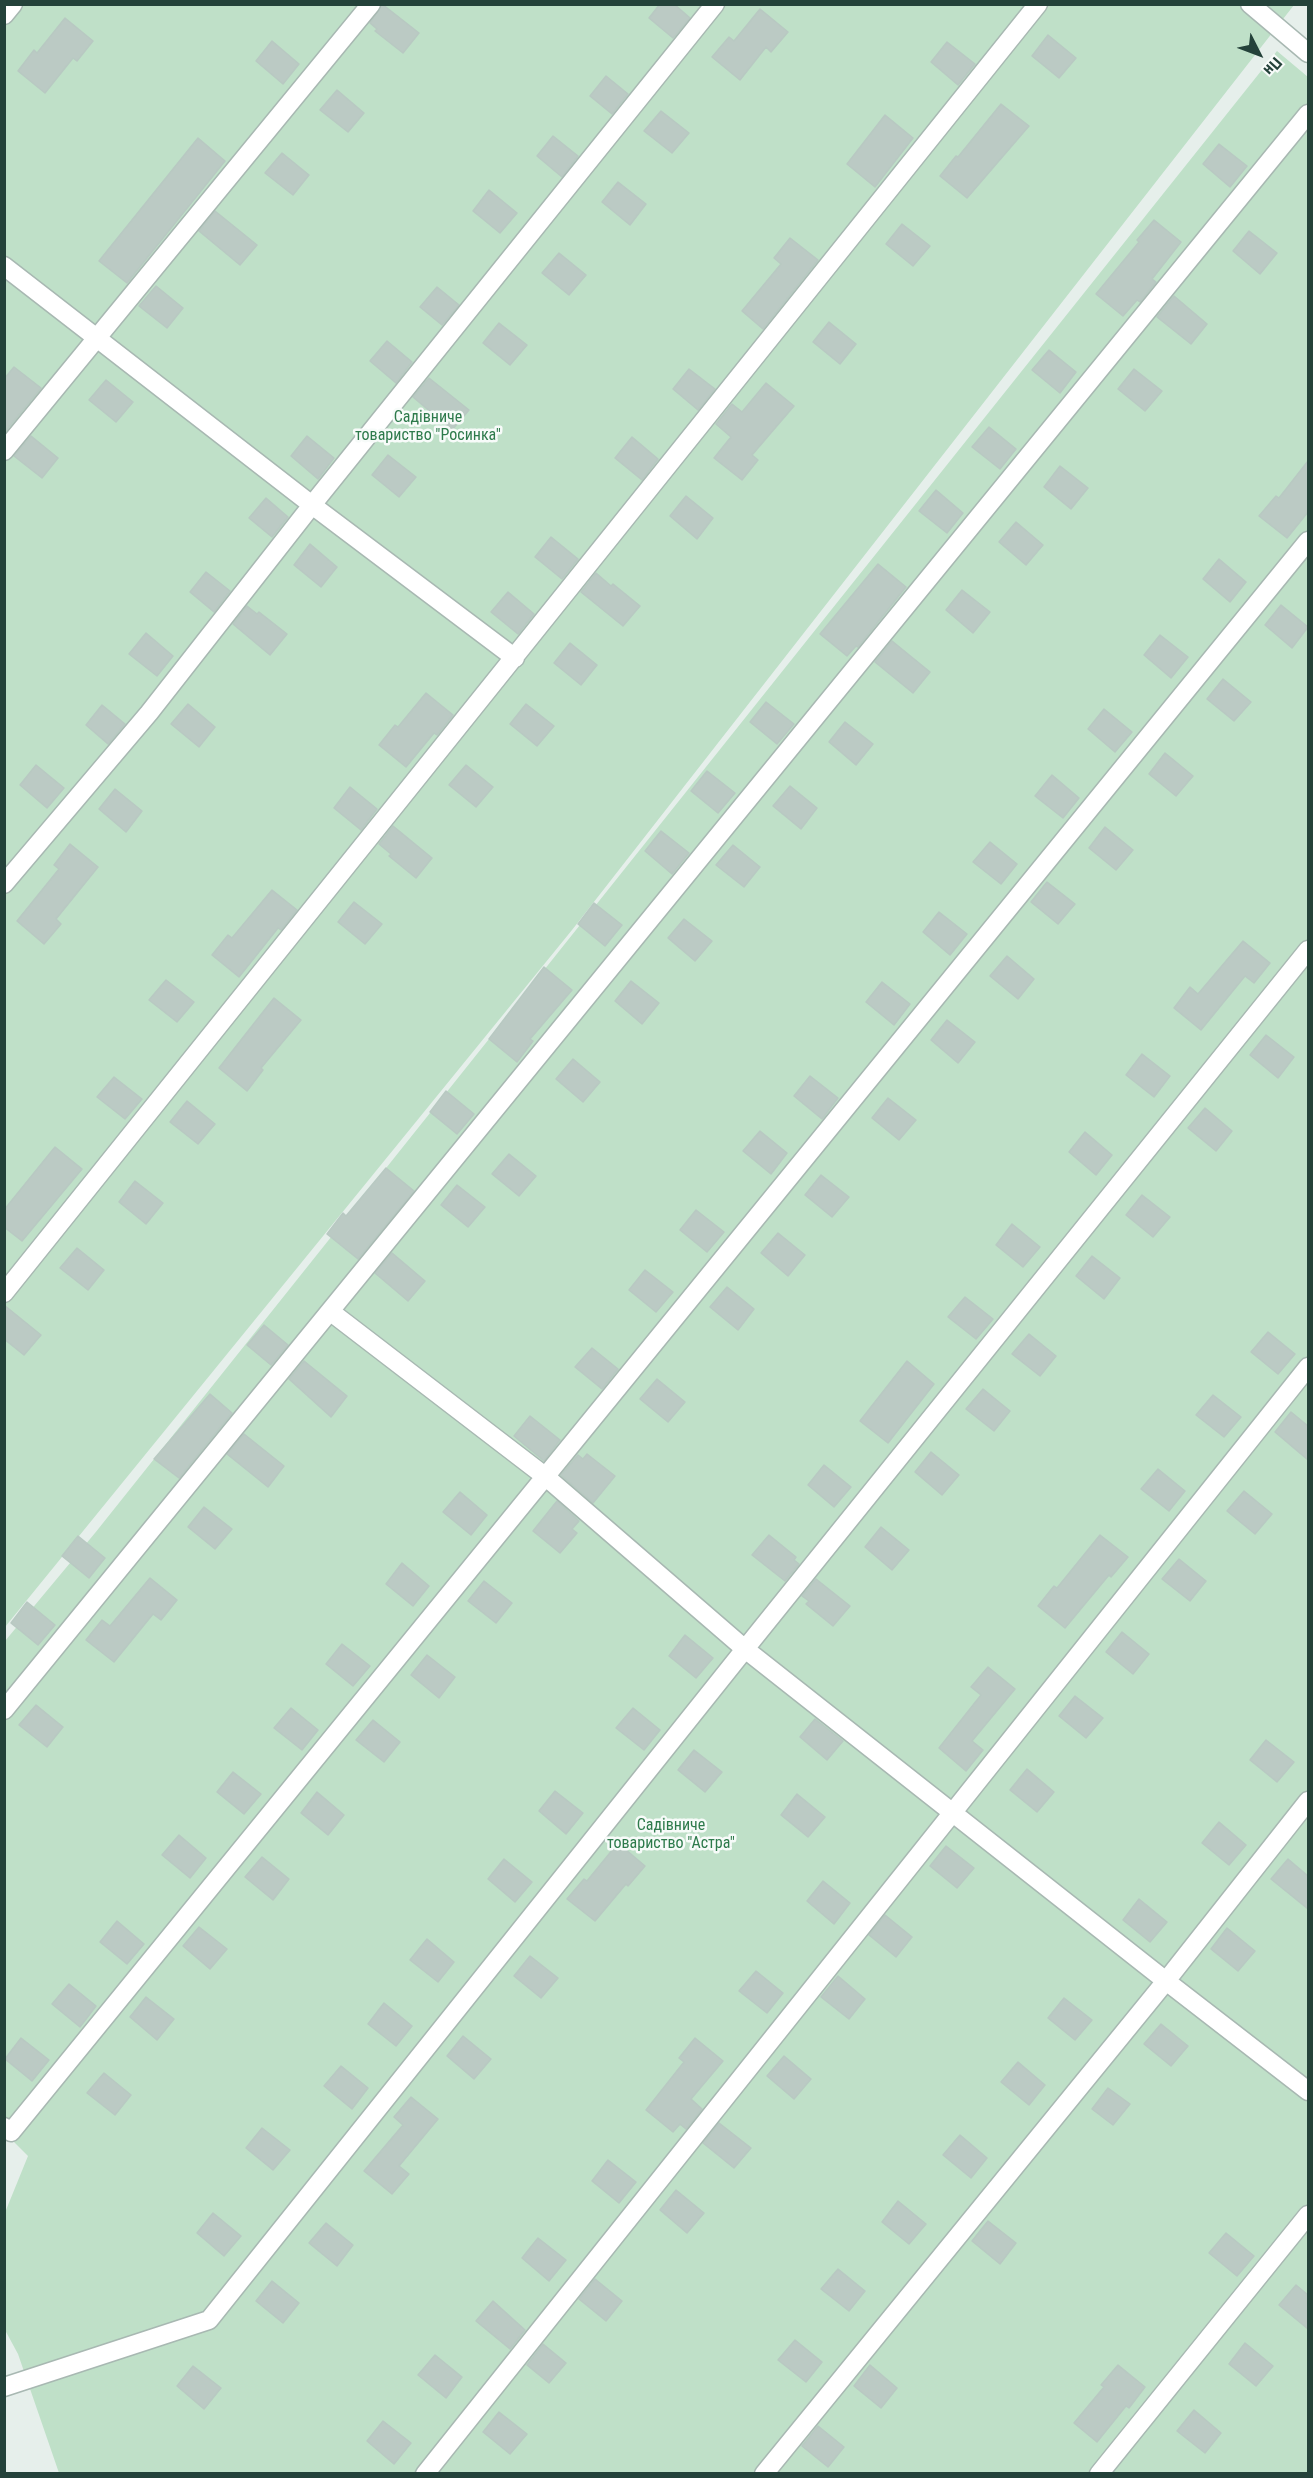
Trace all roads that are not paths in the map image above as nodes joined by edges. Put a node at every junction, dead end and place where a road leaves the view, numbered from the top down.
1 (14, 4) edge
2 (371, 4) edge
3 (715, 4) edge
4 (1038, 4) edge
5 (1250, 4) edge
6 (4, 15) edge
7 (1308, 53) edge
8 (1308, 114) edge
9 (4, 266) edge
10 (96, 339) junction
11 (4, 451) edge
12 (312, 506) junction
13 (1308, 542) edge
14 (515, 658) junction
15 (4, 884) edge
16 (1308, 950) edge
17 (4, 1293) edge
18 (331, 1312) junction
19 (1308, 1367) edge
20 (546, 1477) junction
21 (745, 1649) junction
22 (4, 1710) edge
23 (1308, 1801) edge
24 (954, 1814) junction
25 (1166, 1981) junction
26 (1308, 2091) edge
27 (8, 2130) edge
28 (1308, 2215) edge
29 (4, 2387) edge
30 (424, 2474) edge
31 (764, 2474) edge
32 (1099, 2474) edge

1 - 6 street
2 - 10 street
3 - 12 street
4 - 14 street
5 - 7 street
8 - 18 street
9 - 10 street
10 - 11 street
10 - 12 street
12 - 14 street
12 - 15 street
13 - 20 street
14 - 17 street
16 - 21 street
18 - 20 street
18 - 22 street
19 - 24 street
20 - 21 street
20 - 27 street
21 - 24 street
21 - 29 street
23 - 25 street
24 - 25 street
24 - 30 street
25 - 26 street
25 - 31 street
28 - 32 street

